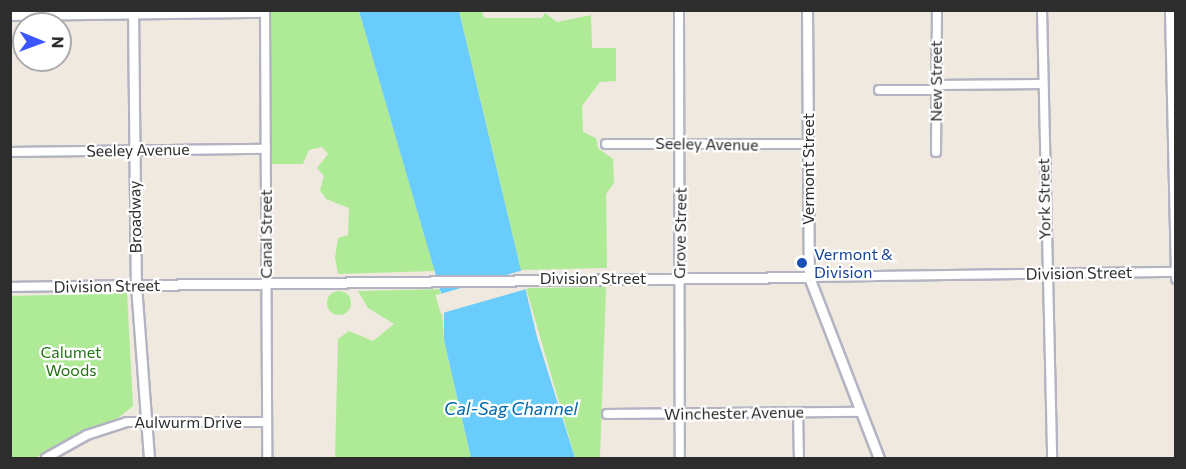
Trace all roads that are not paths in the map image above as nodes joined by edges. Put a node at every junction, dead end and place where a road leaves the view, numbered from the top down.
1 (679, 10) edge
2 (807, 10) edge
3 (937, 10) edge
4 (1042, 10) edge
5 (1170, 10) edge
6 (265, 12) edge
7 (133, 13) edge
8 (10, 16) edge
9 (1042, 84) junction
10 (936, 87) junction
11 (879, 90) dead end
12 (681, 143) junction
13 (606, 144) dead end
14 (808, 144) junction
15 (266, 149) junction
16 (134, 150) junction
17 (10, 152) edge
18 (936, 152) dead end
19 (1048, 274) junction
20 (1175, 274) edge
21 (809, 277) junction
22 (680, 278) junction
23 (266, 283) junction
24 (136, 285) junction
25 (10, 287) edge
26 (798, 412) junction
27 (861, 412) junction
28 (679, 413) junction
29 (607, 414) dead end
30 (143, 420) junction
31 (266, 422) junction
32 (680, 456) dead end
33 (46, 459) edge
34 (149, 459) edge
35 (267, 459) edge
36 (799, 459) edge
37 (879, 459) edge
38 (1052, 459) edge

1 - 12 street, Grove Street
2 - 14 street, Vermont Street
3 - 10 street, New Street
4 - 9 street, York Street
5 - 20 street
6 - 7 street
6 - 15 street, Canal Street
7 - 8 street
7 - 16 street, Broadway
9 - 10 street
9 - 19 street, York Street
10 - 11 street
10 - 18 street, New Street
12 - 13 street, Seeley Avenue
12 - 14 street, Seeley Avenue
12 - 22 street, Grove Street
14 - 21 street, Vermont Street
15 - 16 street, Seeley Avenue
15 - 23 street, Canal Street
16 - 17 street, Seeley Avenue
16 - 24 street, Broadway
19 - 20 street, Division Street
19 - 21 street, Division Street
19 - 38 street, York Street
21 - 22 street, Division Street
21 - 27 street, Vermont Street
22 - 23 street, Division Street
22 - 28 street, Grove Street
23 - 24 street, Division Street
23 - 31 street, Canal Street
24 - 25 street, Division Street
24 - 30 street, Broadway
26 - 27 street, Winchester Avenue
26 - 28 street, Winchester Avenue
26 - 36 street
27 - 37 street, Vermont Street
28 - 29 street, Winchester Avenue
28 - 32 street, Grove Street
30 - 31 street, Aulwurm Drive
30 - 33 street, Aulwurm Drive
30 - 34 street, Broadway
31 - 35 street, Canal Street

